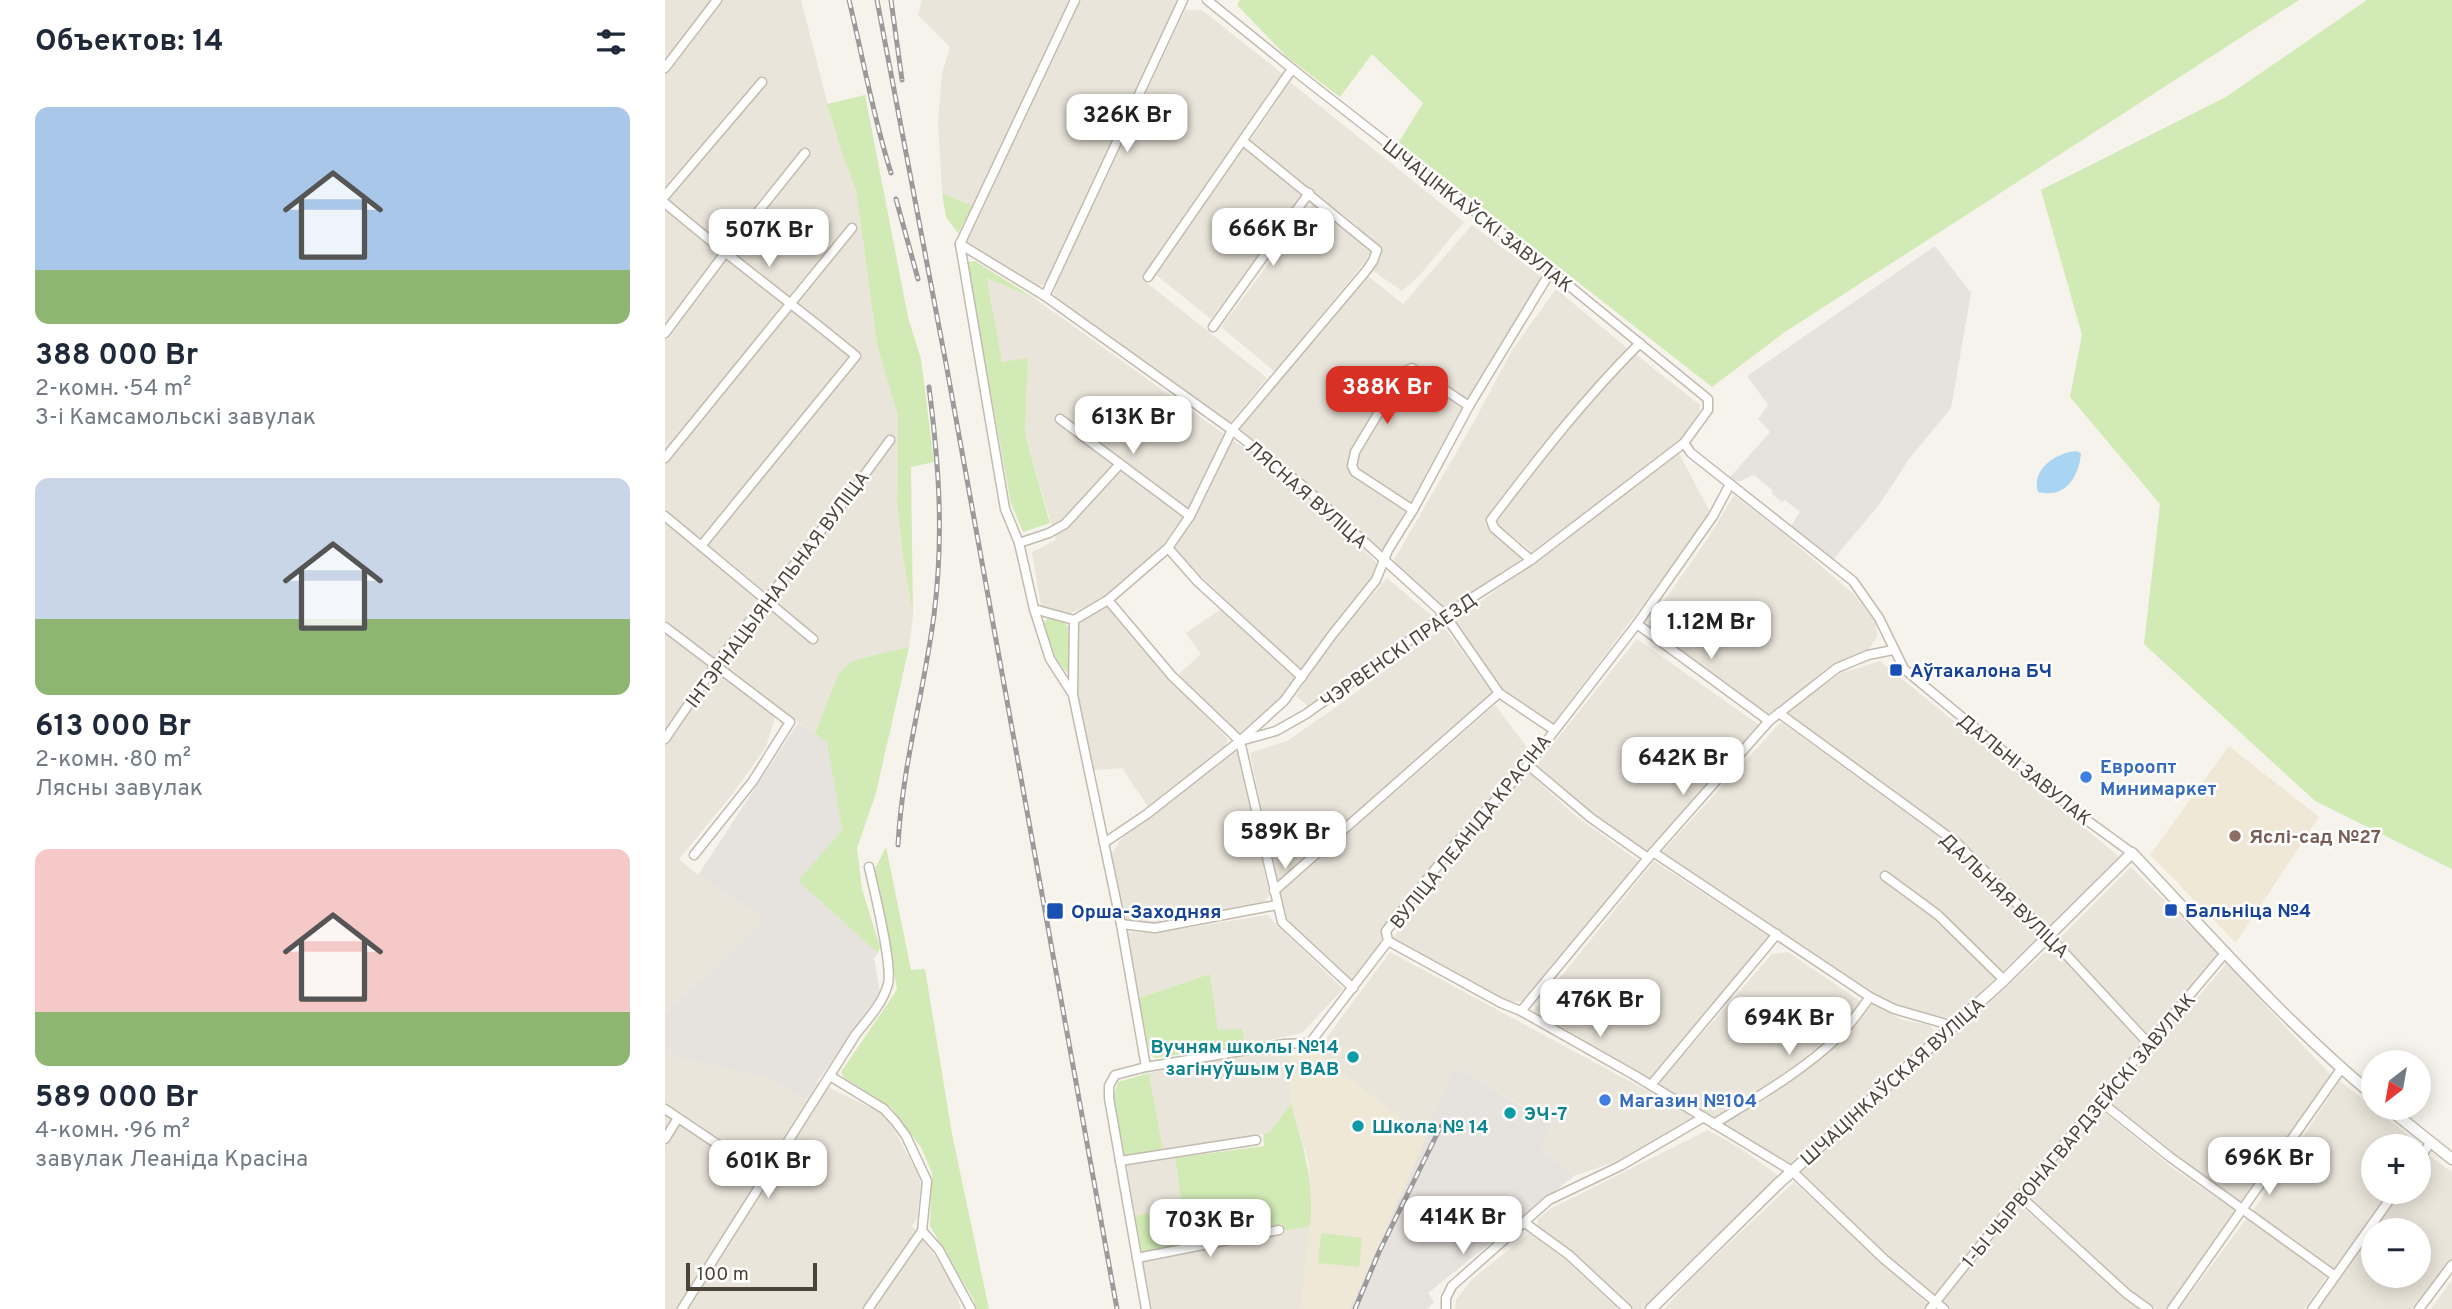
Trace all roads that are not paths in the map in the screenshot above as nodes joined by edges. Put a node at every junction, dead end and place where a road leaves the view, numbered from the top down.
1 (717, 0) edge
2 (1075, 0) edge
3 (1183, 0) edge
4 (1207, 0) edge
5 (665, 68) edge
6 (1292, 69) junction
7 (762, 82) dead end
8 (1243, 141) junction
9 (805, 153) dead end
10 (1309, 192) junction
11 (665, 196) edge
12 (665, 203) edge
13 (852, 228) dead end
14 (960, 244) junction
15 (725, 253) junction
16 (1551, 271) junction
17 (1148, 277) dead end
18 (1045, 296) junction
19 (790, 302) junction
20 (1213, 327) dead end
21 (665, 332) edge
22 (1640, 343) junction
23 (1469, 406) junction
24 (1060, 419) dead end
25 (1231, 430) junction
26 (890, 440) dead end
27 (1684, 443) junction
28 (665, 458) edge
29 (1119, 464) junction
30 (1730, 484) junction
31 (1413, 510) junction
32 (665, 516) edge
33 (1190, 516) junction
34 (1019, 543) junction
35 (701, 546) junction
36 (1168, 548) junction
37 (1531, 560) junction
38 (1385, 562) junction
39 (765, 599) junction
40 (1108, 600) junction
41 (1034, 609) junction
42 (1445, 615) junction
43 (1074, 620) junction
44 (1637, 624) junction
45 (665, 627) edge
46 (813, 639) dead end
47 (1893, 650) junction
48 (716, 664) junction
49 (1302, 677) junction
50 (1500, 693) junction
51 (1073, 695) junction
52 (1779, 713) junction
53 (1769, 721) junction
54 (1554, 730) junction
55 (665, 739) edge
56 (1240, 741) junction
57 (1528, 765) junction
58 (1104, 843) junction
59 (2132, 853) junction
60 (694, 855) dead end
61 (1651, 855) junction
62 (869, 867) dead end
63 (1885, 876) dead end
64 (1274, 891) junction
65 (1277, 905) junction
66 (1121, 924) junction
67 (1777, 934) junction
68 (2048, 935) junction
69 (1388, 941) junction
70 (2226, 952) junction
71 (2004, 980) junction
72 (1353, 988) junction
73 (1870, 997) junction
74 (1521, 1011) junction
75 (1953, 1026) junction
76 (2149, 1044) junction
77 (1146, 1067) junction
78 (2341, 1069) junction
79 (831, 1076) junction
80 (1651, 1085) junction
81 (2361, 1085) edge
82 (2101, 1102) junction
83 (665, 1109) edge
84 (1704, 1117) junction
85 (678, 1118) junction
86 (2402, 1120) edge
87 (1714, 1124) junction
88 (2419, 1134) edge
89 (665, 1139) edge
90 (1256, 1140) dead end
91 (2431, 1144) edge
92 (2452, 1159) edge
93 (1120, 1161) junction
94 (1792, 1171) junction
95 (766, 1177) junction
96 (2020, 1196) junction
97 (2386, 1204) edge
98 (2243, 1209) junction
99 (1525, 1223) junction
100 (1279, 1230) dead end
101 (922, 1231) junction
102 (1137, 1258) junction
103 (2452, 1265) edge
104 (2335, 1276) junction
105 (1933, 1306) edge
106 (682, 1309) edge
107 (868, 1309) edge
108 (971, 1309) edge
109 (1146, 1309) edge
110 (1447, 1309) edge
111 (1627, 1309) edge
112 (1651, 1309) edge
113 (1944, 1309) edge
114 (2148, 1309) edge
115 (2172, 1309) edge
116 (2312, 1309) edge
117 (2420, 1309) edge

1 - 5 street
2 - 14 street
3 - 18 street
4 - 6 street, ШЧАЦІНКАЎСКІ ЗАВУЛАК
6 - 8 street
6 - 16 street, ШЧАЦІНКАЎСКІ ЗАВУЛАК
7 - 11 street
8 - 10 street
8 - 17 street
9 - 15 street
10 - 20 street
10 - 25 street
12 - 15 street
13 - 19 street
14 - 18 street, ЛЯСНАЯ ВУЛІЦА
14 - 34 street
15 - 19 street
15 - 21 street
16 - 22 street, ШЧАЦІНКАЎСКІ ЗАВУЛАК
16 - 23 street
18 - 25 street, ЛЯСНАЯ ВУЛІЦА
19 - 28 street
19 - 35 street
22 - 27 street, ШЧАЦІНКАЎСКІ ЗАВУЛАК
22 - 37 street
23 - 31 street
23 - 31 street
24 - 29 street
25 - 33 street
25 - 38 street, ЛЯСНАЯ ВУЛІЦА
26 - 39 street, ІНТЭРНАЦЫЯНАЛЬНАЯ ВУЛІЦА
27 - 30 street, ДАЛЬНІ ЗАВУЛАК
27 - 37 street, ЧЭРВЕНСКІ ПРАЕЗД
29 - 33 street
29 - 34 street
30 - 44 street, ВУЛІЦА ЛЕАНІДА КРАСІНА
30 - 47 street, ДАЛЬНІ ЗАВУЛАК
31 - 38 street
32 - 35 street
33 - 36 street
34 - 41 street
35 - 39 street
36 - 40 street
36 - 49 street
37 - 42 street, ЧЭРВЕНСКІ ПРАЕЗД
38 - 42 street, ЛЯСНАЯ ВУЛІЦА
38 - 49 street
39 - 46 street
39 - 48 street, ІНТЭРНАЦЫЯНАЛЬНАЯ ВУЛІЦА
40 - 43 street
40 - 56 street
41 - 43 street
41 - 51 street
42 - 50 street, ЛЯСНАЯ ВУЛІЦА
42 - 56 street, ЧЭРВЕНСКІ ПРАЕЗД
43 - 51 street
44 - 53 street
44 - 54 street, ВУЛІЦА ЛЕАНІДА КРАСІНА
45 - 48 street
47 - 52 street
47 - 59 street, ДАЛЬНІ ЗАВУЛАК
48 - 55 street, ІНТЭРНАЦЫЯНАЛЬНАЯ ВУЛІЦА
48 - 60 street
49 - 56 street
50 - 54 street, ЛЯСНАЯ ВУЛІЦА
50 - 64 street
51 - 58 street
52 - 53 street
52 - 68 street, ДАЛЬНЯЯ ВУЛІЦА
53 - 61 street
54 - 57 street, ВУЛІЦА ЛЕАНІДА КРАСІНА
56 - 58 street, ЧЭРВЕНСКІ ПРАЕЗД
56 - 64 street
57 - 61 street
57 - 69 street, ВУЛІЦА ЛЕАНІДА КРАСІНА
58 - 66 street
59 - 68 street, ШЧАЦІНКАЎСКАЯ ВУЛІЦА
59 - 70 street, ДАЛЬНІ ЗАВУЛАК
61 - 67 street
61 - 74 street
62 - 79 street
63 - 71 street
64 - 65 street
65 - 66 street
65 - 72 street
66 - 77 street
67 - 73 street
67 - 80 street
68 - 71 street, ШЧАЦІНКАЎСКАЯ ВУЛІЦА
68 - 76 street, ДАЛЬНЯЯ ВУЛІЦА
69 - 72 street, ВУЛІЦА ЛЕАНІДА КРАСІНА
69 - 74 street
70 - 76 street, 1-Ы ЧЫРВОНАГВАРДЗЕЙСКІ ЗАВУЛАК
70 - 78 street, ДАЛЬНІ ЗАВУЛАК
71 - 75 street, ШЧАЦІНКАЎСКАЯ ВУЛІЦА
72 - 77 street, ВУЛІЦА ЛЕАНІДА КРАСІНА
73 - 75 street
73 - 87 street
74 - 80 street
75 - 94 street, ШЧАЦІНКАЎСКАЯ ВУЛІЦА
76 - 82 street, 1-Ы ЧЫРВОНАГВАРДЗЕЙСКІ ЗАВУЛАК
77 - 93 street, ВУЛІЦА ЛЕАНІДА КРАСІНА
78 - 81 street, ДАЛЬНІ ЗАВУЛАК
78 - 98 street
79 - 95 street
79 - 101 street
80 - 84 street
82 - 96 street, 1-Ы ЧЫРВОНАГВАРДЗЕЙСКІ ЗАВУЛАК
82 - 98 street
83 - 85 street
84 - 87 street
84 - 99 street
85 - 89 street
85 - 95 street
86 - 88 street
87 - 94 street
90 - 93 street
91 - 92 street
93 - 102 street, ВУЛІЦА ЛЕАНІДА КРАСІНА
94 - 105 street
94 - 112 street, ШЧАЦІНКАЎСКАЯ ВУЛІЦА
95 - 106 street
96 - 105 street, 1-Ы ЧЫРВОНАГВАРДЗЕЙСКІ ЗАВУЛАК
96 - 114 street
97 - 104 street
98 - 104 street
98 - 115 street
99 - 110 street
99 - 111 street
100 - 102 street
101 - 107 street
101 - 108 street
102 - 109 street, ВУЛІЦА ЛЕАНІДА КРАСІНА
103 - 117 street
104 - 116 street
105 - 113 street

